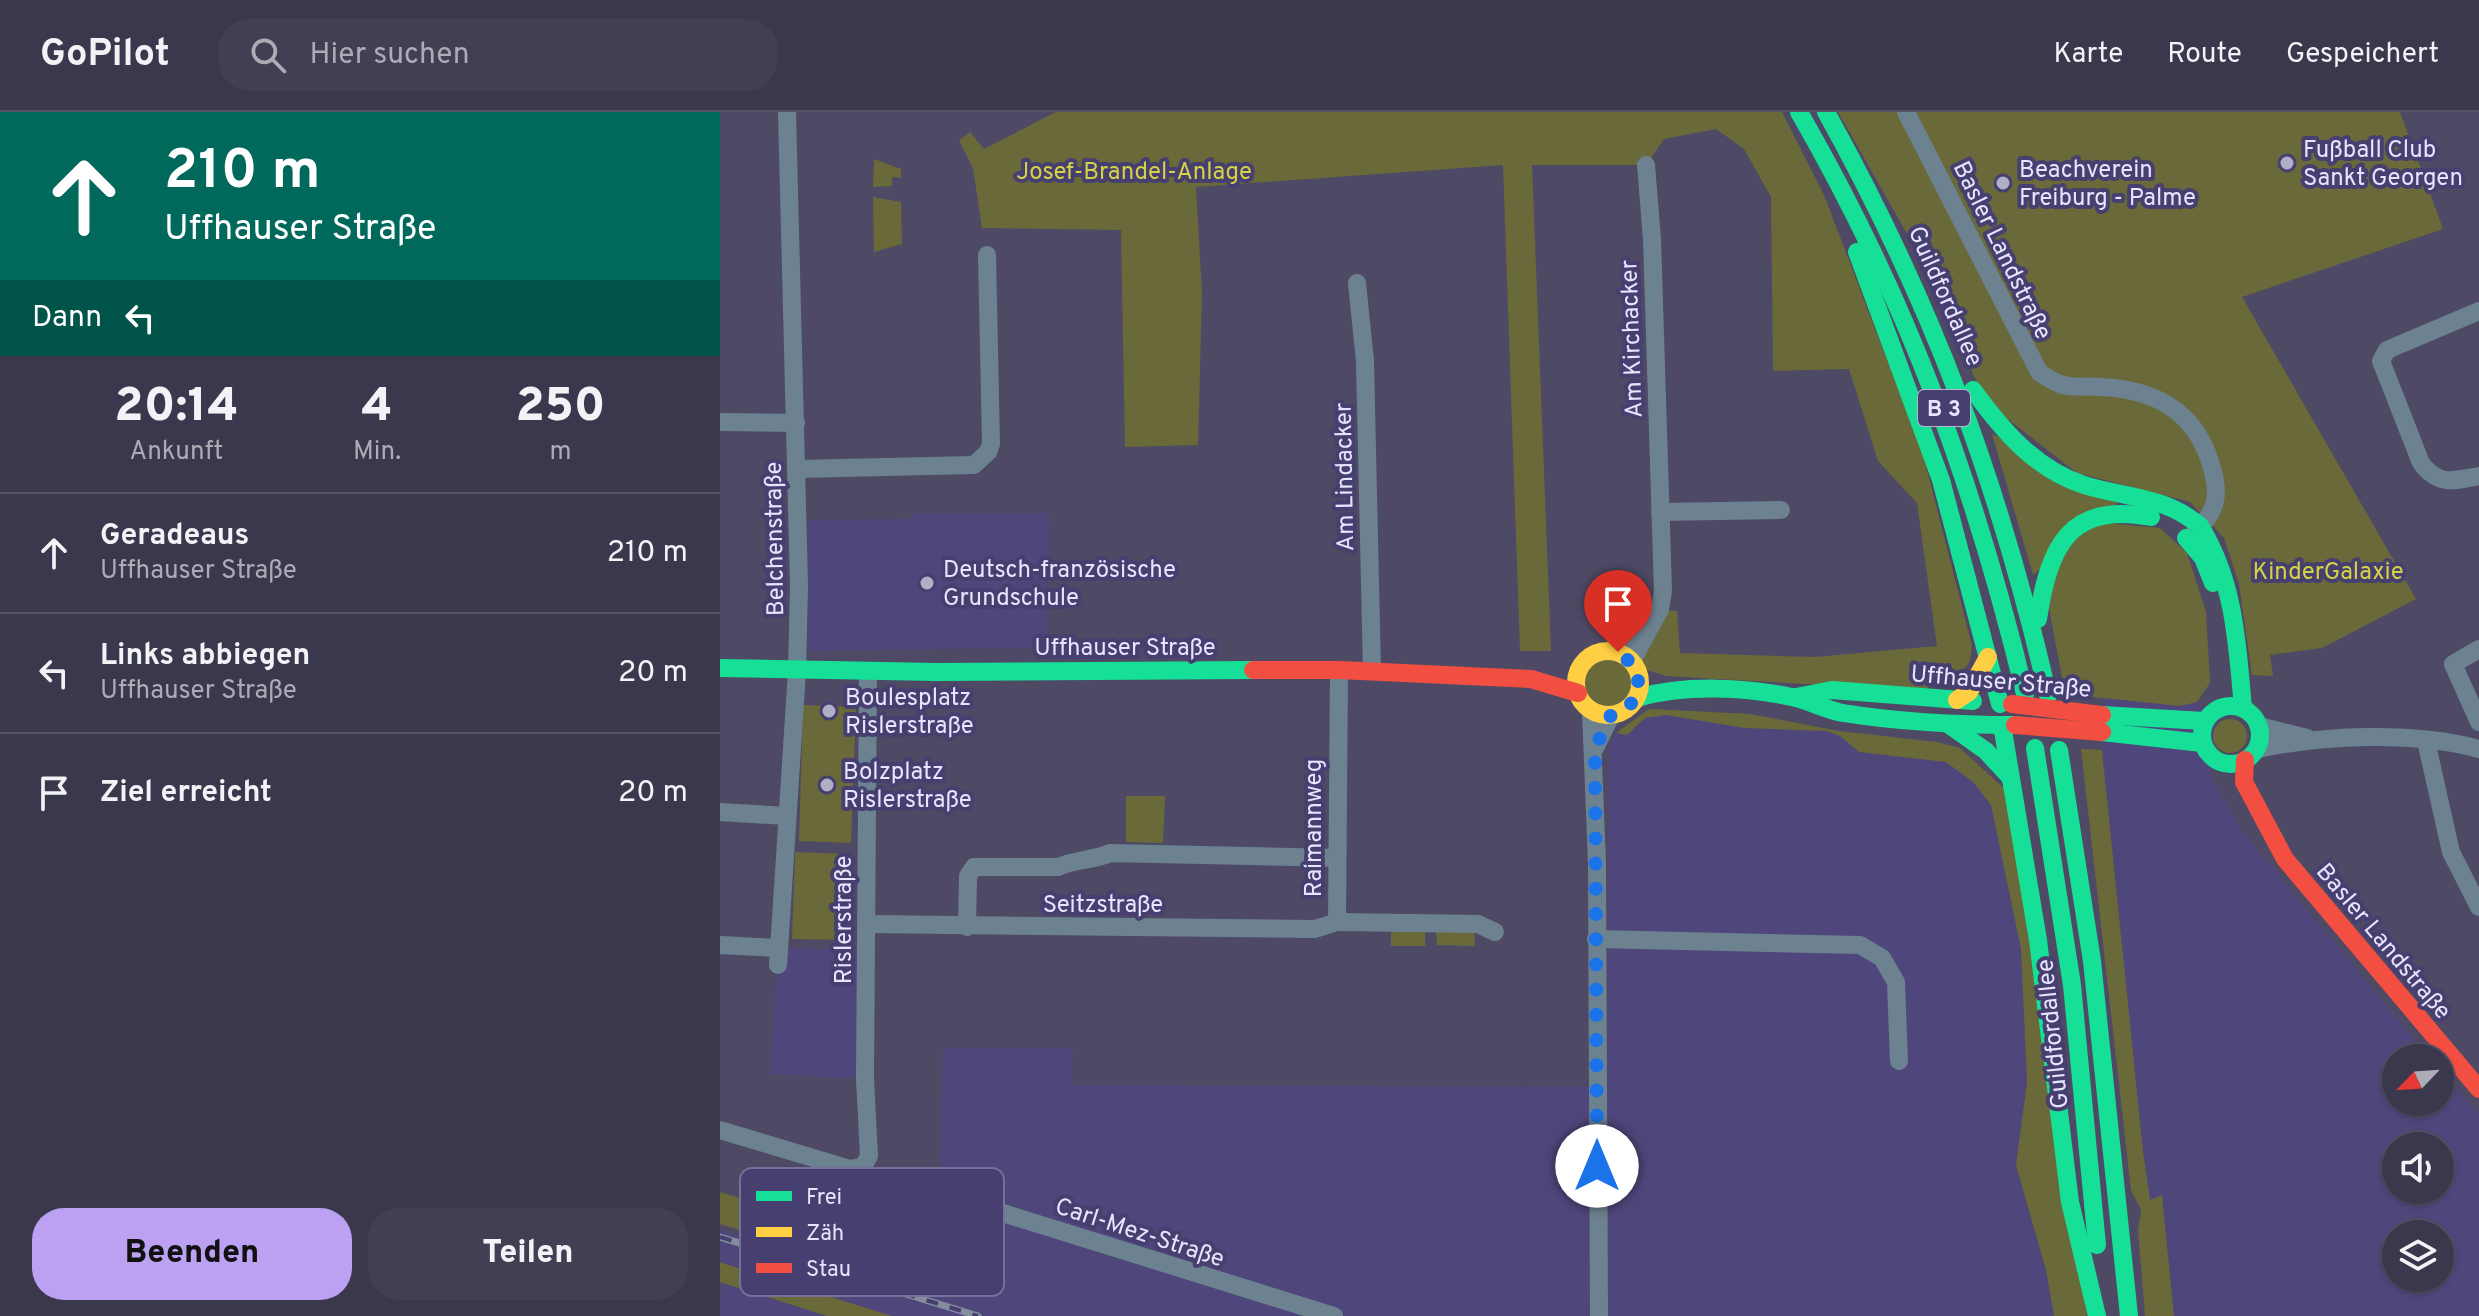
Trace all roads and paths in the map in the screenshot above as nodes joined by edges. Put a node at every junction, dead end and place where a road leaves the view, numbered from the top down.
1 (787, 112) edge
2 (1799, 112) edge
3 (1826, 112) edge
4 (1906, 112) edge
5 (1816, 140) junction
6 (1646, 165) dead end
7 (987, 255) dead end
8 (1357, 283) dead end
9 (2479, 311) edge
10 (1949, 357) junction
11 (720, 422) edge
12 (796, 423) junction
13 (797, 469) junction
14 (2479, 476) edge
15 (1781, 510) dead end
16 (1660, 512) junction
17 (2193, 532) junction
18 (1648, 626) junction
19 (2036, 638) junction
20 (2479, 649) edge
21 (1610, 651) junction
22 (1988, 657) junction
23 (720, 668) edge
24 (1579, 668) junction
25 (1636, 668) junction
26 (1339, 670) junction
27 (797, 671) junction
28 (1372, 671) junction
29 (868, 672) junction
30 (1531, 679) junction
31 (1696, 690) junction
32 (1578, 693) junction
33 (2048, 695) dead end
34 (1637, 698) junction
35 (1794, 698) junction
36 (1957, 700) junction
37 (2012, 701) junction
38 (2221, 707) junction
39 (2243, 708) junction
40 (1591, 710) junction
41 (1611, 715) junction
42 (2204, 721) junction
43 (2479, 722) edge
44 (2102, 723) junction
45 (1948, 724) junction
46 (2008, 725) junction
47 (2259, 726) junction
48 (2314, 740) junction
49 (2426, 741) junction
50 (2202, 743) junction
51 (1595, 748) junction
52 (2035, 748) dead end
53 (2479, 749) edge
54 (2059, 750) dead end
55 (2251, 755) junction
56 (2223, 763) junction
57 (2010, 777) junction
58 (720, 812) edge
59 (787, 816) junction
60 (1337, 858) junction
61 (2285, 859) junction
62 (2479, 907) edge
63 (1337, 922) junction
64 (868, 924) junction
65 (967, 927) junction
66 (1495, 932) dead end
67 (1596, 939) junction
68 (720, 945) edge
69 (1899, 1061) dead end
70 (2479, 1089) edge
71 (720, 1130) edge
72 (847, 1168) edge
73 (856, 1168) edge
74 (1004, 1213) edge
75 (1334, 1316) edge
76 (1599, 1316) edge
77 (2100, 1316) edge
78 (2129, 1316) edge

1 - 12 street, Belchenstraße
2 - 5 main road, Guildfordallee / B 3
3 - 10 main road, Guildfordallee / B 3
4 - 17 street, Basler Landstraße
5 - 22 main road
5 - 37 main road, Guildfordallee / B 3
6 - 16 street, Am Kirchacker
7 - 13 street
8 - 28 street, Am Lindacker
9 - 14 street
10 - 17 main road
10 - 19 main road, Guildfordallee / B 3
11 - 12 street
12 - 13 street, Belchenstraße
13 - 27 street, Belchenstraße
15 - 16 street
16 - 18 street, Am Kirchacker
17 - 19 main road
17 - 38 main road
17 - 39 main road
18 - 21 street
18 - 25 street, Am Kirchacker
19 - 33 main road, Guildfordallee / B 3
20 - 43 street
21 - 24 main road, Uffhauser Straße
21 - 25 main road, Uffhauser Straße
22 - 36 main road
22 - 37 main road
23 - 27 main road, Uffhauser Straße
24 - 30 main road, Uffhauser Straße
24 - 32 main road
25 - 31 main road, Uffhauser Straße
25 - 34 main road
26 - 28 main road, Uffhauser Straße
26 - 29 main road, Uffhauser Straße
26 - 60 street, Raimannweg
27 - 29 main road, Uffhauser Straße
27 - 59 street, Belchenstraße
28 - 30 main road, Uffhauser Straße
29 - 64 street, Rislerstraße
30 - 32 main road, Uffhauser Straße
31 - 34 main road, Uffhauser Straße
31 - 35 main road, Uffhauser Straße
32 - 40 main road
34 - 41 main road, Uffhauser Straße
35 - 36 main road, Uffhauser Straße
35 - 45 main road, Uffhauser Straße
36 - 37 main road, Uffhauser Straße
37 - 44 main road, Uffhauser Straße, bridge
37 - 46 main road
38 - 39 main road
38 - 42 main road
39 - 47 main road
40 - 41 main road
40 - 51 street
41 - 51 street
42 - 44 main road, Uffhauser Straße
42 - 50 main road
44 - 46 main road, Uffhauser Straße, bridge
44 - 50 main road, Uffhauser Straße
45 - 46 main road, Uffhauser Straße
45 - 57 main road
46 - 57 main road
47 - 48 street
47 - 55 main road, Basler Landstraße
48 - 49 street
48 - 55 street
49 - 53 street
49 - 62 street
50 - 56 main road, Basler Landstraße
51 - 67 street
52 - 77 main road, Guildfordallee
54 - 78 main road, Guildfordallee
55 - 56 main road
55 - 61 main road, Basler Landstraße
56 - 61 main road, Basler Landstraße
57 - 77 main road
58 - 59 street
59 - 68 street, Belchenstraße
60 - 63 street, Raimannweg
60 - 65 street
61 - 70 main road, Basler Landstraße
63 - 65 street, Seitzstraße
63 - 66 street, Raimannweg
64 - 65 street, Seitzstraße
64 - 73 street, Rislerstraße
67 - 69 street
67 - 76 street
71 - 72 street, Rislerstraße
74 - 75 street, Carl-Mez-Straße

